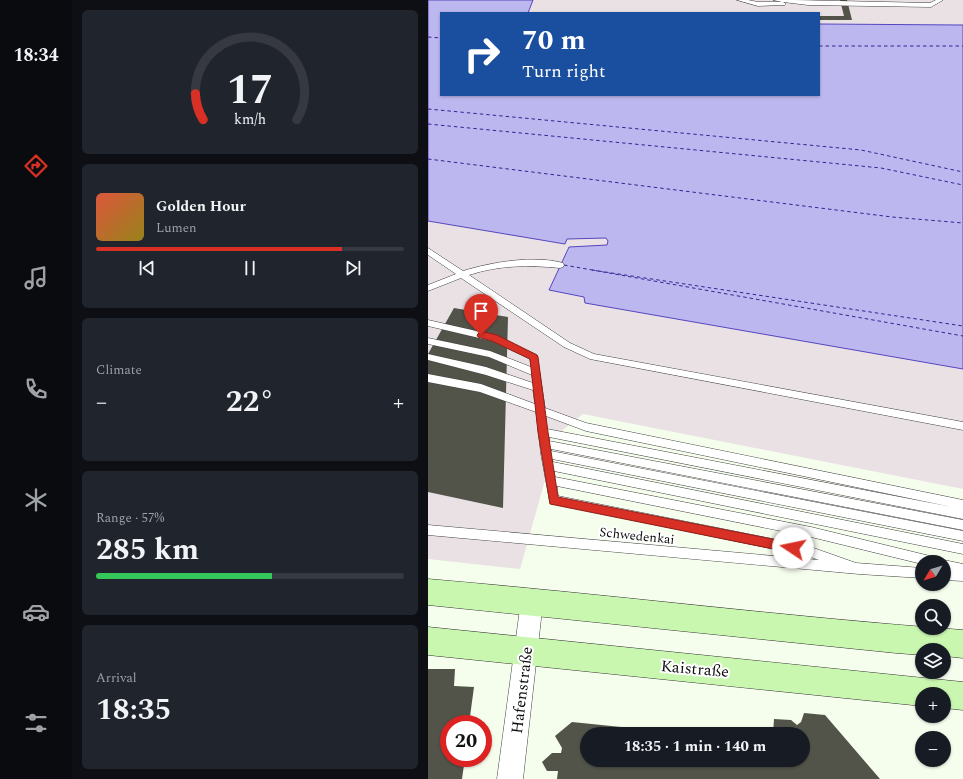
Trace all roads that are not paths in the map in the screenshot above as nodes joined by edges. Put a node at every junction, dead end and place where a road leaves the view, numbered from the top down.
1 (740, 0) edge
2 (776, 0) edge
3 (940, 0) edge
4 (792, 1) edge
5 (428, 251) edge
6 (560, 265) dead end
7 (460, 274) junction
8 (428, 288) edge
9 (428, 323) edge
10 (428, 341) edge
11 (428, 357) edge
12 (536, 373) junction
13 (428, 378) edge
14 (538, 388) junction
15 (540, 409) junction
16 (963, 426) edge
17 (543, 432) junction
18 (544, 444) junction
19 (546, 454) junction
20 (549, 466) junction
21 (551, 481) junction
22 (963, 505) edge
23 (963, 514) edge
24 (963, 525) edge
25 (428, 530) edge
26 (963, 536) edge
27 (963, 549) edge
28 (915, 557) edge
29 (951, 566) edge
30 (859, 569) junction
31 (963, 569) edge
32 (915, 573) edge
33 (951, 575) edge
34 (963, 576) edge
35 (428, 592) edge
36 (532, 601) junction
37 (428, 641) edge
38 (963, 644) edge
39 (525, 652) junction
40 (963, 696) edge
41 (510, 779) edge

1 - 4 lane
2 - 4 lane
3 - 4 lane
5 - 7 lane
6 - 7 lane
7 - 8 lane
7 - 16 lane
9 - 12 lane
10 - 12 lane
11 - 14 lane
12 - 14 lane
13 - 15 lane
14 - 15 lane
15 - 17 lane
15 - 22 lane
17 - 18 lane
17 - 23 lane
18 - 19 lane
18 - 24 lane
19 - 20 lane
19 - 26 lane
20 - 21 lane
20 - 27 lane
21 - 28 lane
21 - 30 lane
25 - 30 lane, Schwedenkai
29 - 31 lane
30 - 32 lane, Schwedenkai
33 - 34 lane
35 - 36 main road
36 - 38 main road
36 - 39 street, Hafenstraße
37 - 39 main road, Kaistraße
39 - 40 main road, Kaistraße
39 - 41 street, Hafenstraße

